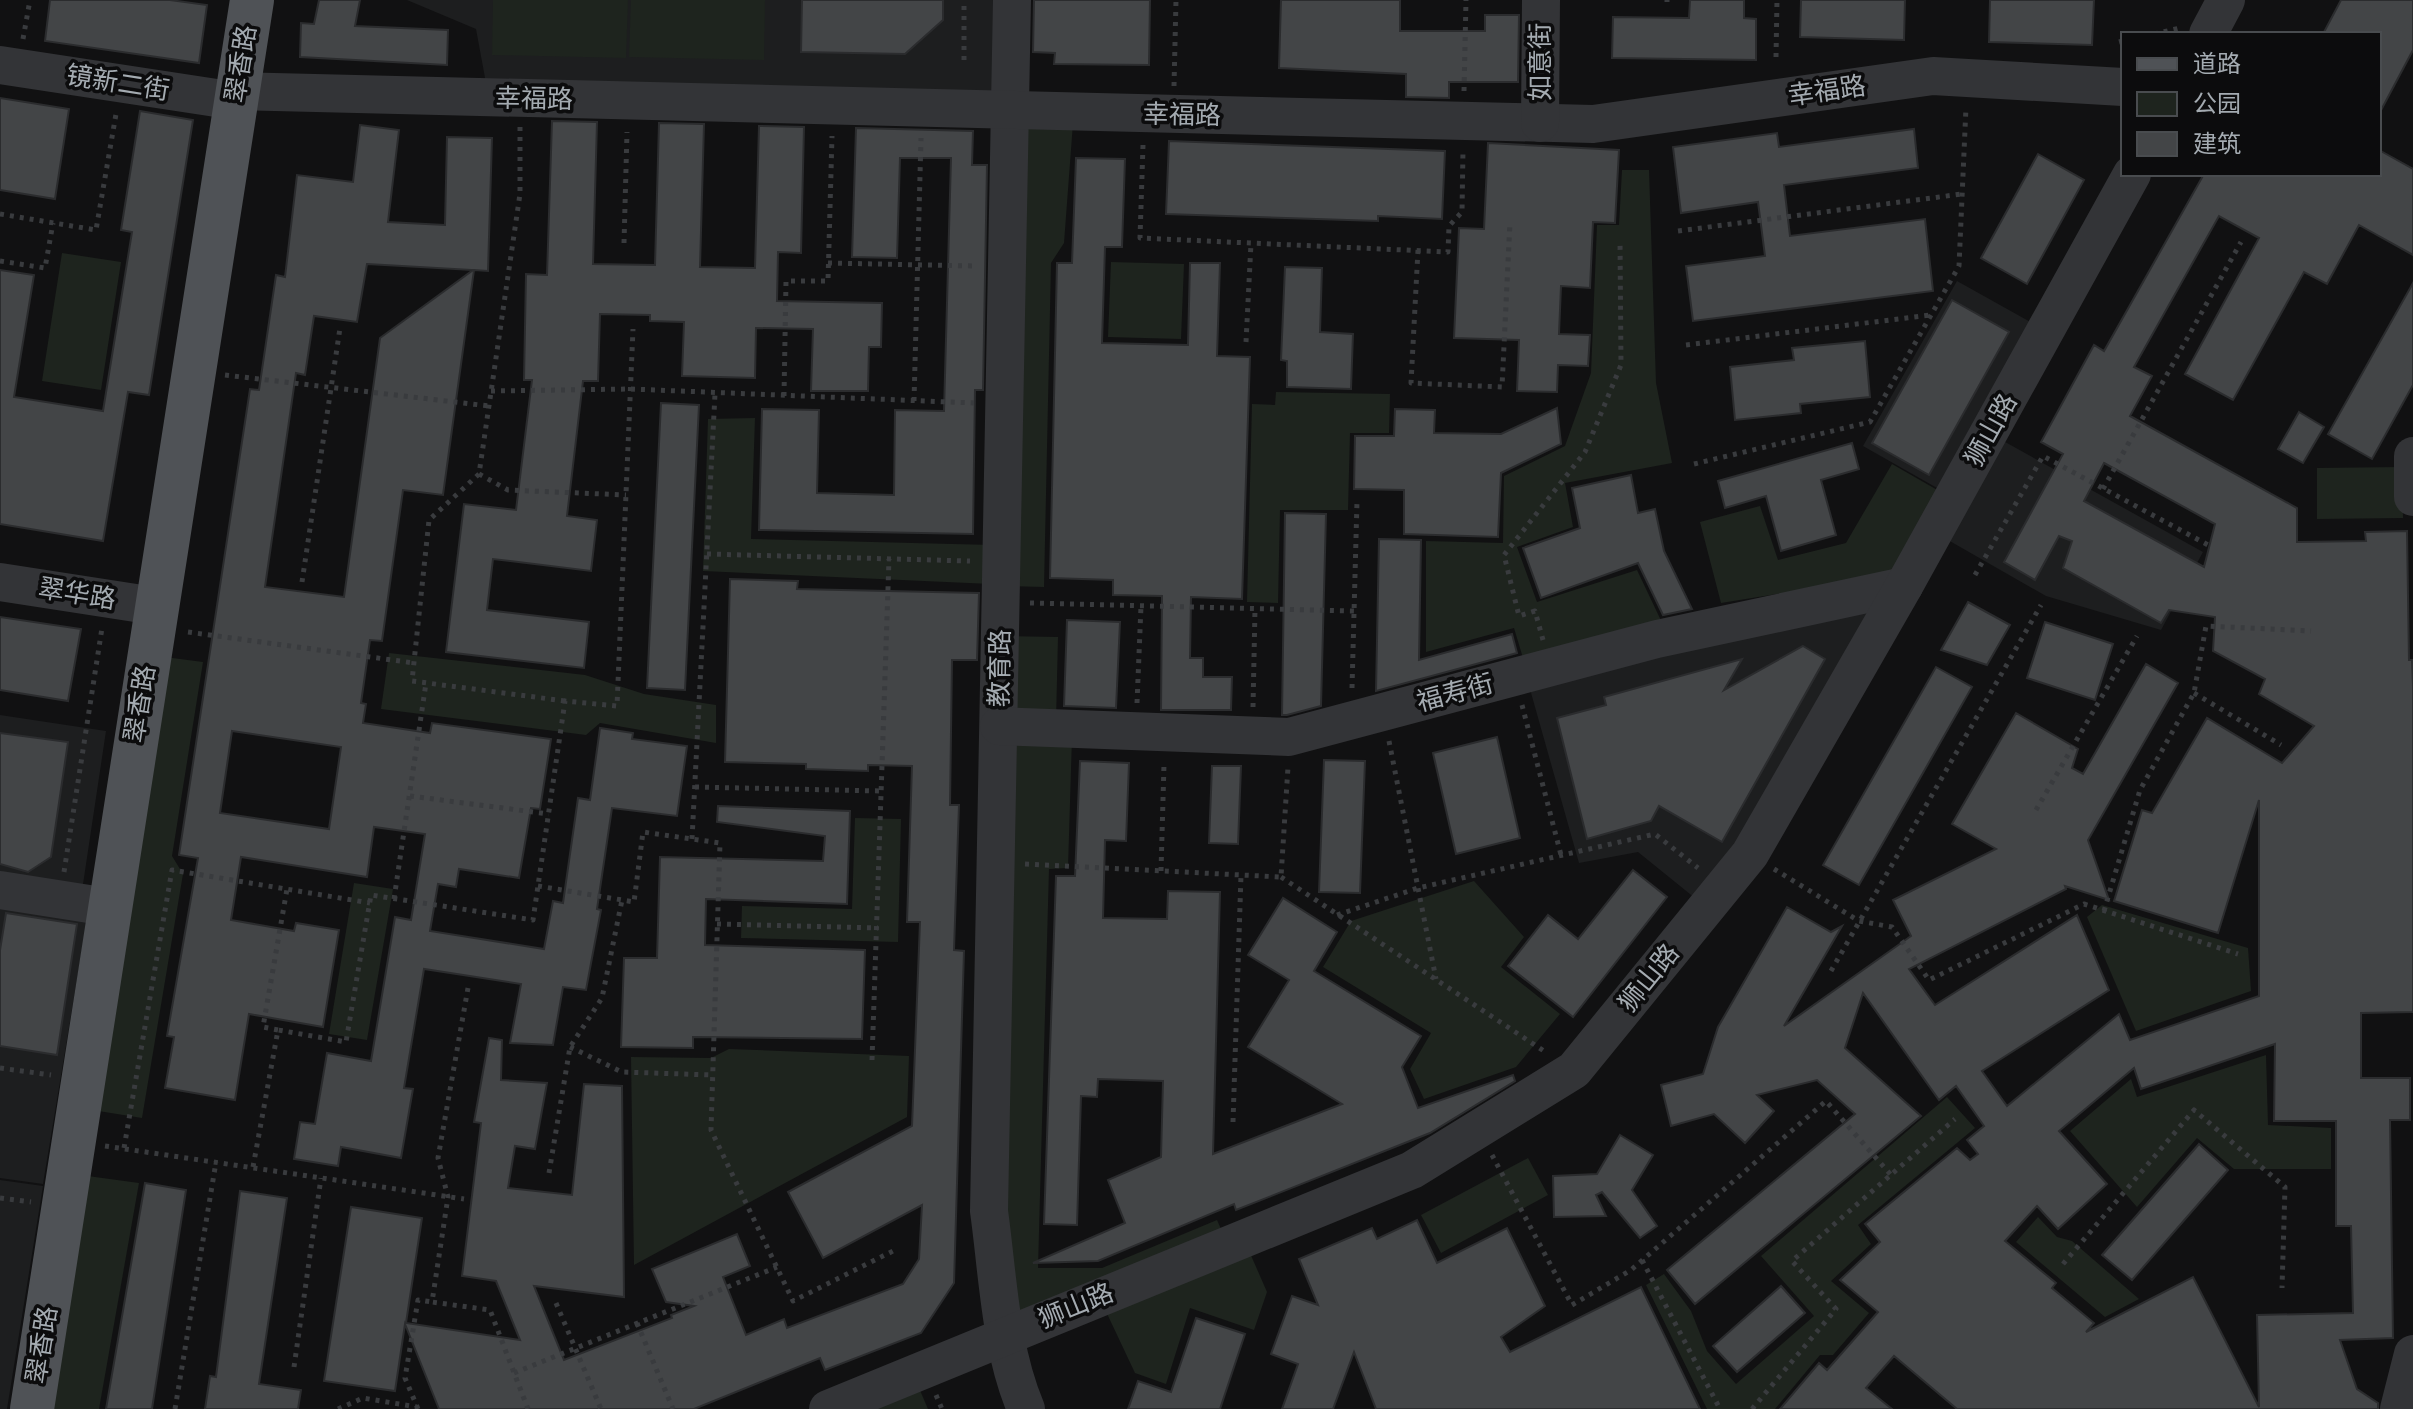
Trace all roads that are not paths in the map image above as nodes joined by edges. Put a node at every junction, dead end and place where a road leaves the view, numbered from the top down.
1 (252, 0) edge
2 (1012, 0) edge
3 (1541, 0) edge
4 (2226, 0) edge
5 (2209, 32) edge
6 (0, 65) edge
7 (2121, 87) edge
8 (236, 96) junction
9 (1011, 111) junction
10 (1540, 123) junction
11 (2131, 176) edge
12 (2413, 456) edge
13 (2413, 497) edge
14 (0, 582) edge
15 (1904, 586) junction
16 (153, 616) junction
17 (999, 726) junction
18 (0, 890) edge
19 (108, 907) junction
20 (1006, 1334) junction
21 (2413, 1354) edge
22 (32, 1409) edge
23 (828, 1409) edge
24 (1026, 1409) edge
25 (2399, 1409) edge

1 - 8 main road, 翠香路
2 - 9 street, 教育路
3 - 10 street, 如意街
4 - 5 street
6 - 8 street, 镜新二街
7 - 10 street, 幸福路
8 - 9 street, 幸福路
8 - 16 main road, 翠香路
9 - 10 street, 幸福路
9 - 17 street, 教育路
11 - 15 street, 狮山路
12 - 13 street
14 - 16 street, 翠华路
15 - 17 street, 福寿街
15 - 20 street, 狮山路
16 - 19 main road, 翠香路
17 - 20 street, 教育路
18 - 19 street
19 - 22 main road, 翠香路
20 - 23 street, 狮山路
20 - 24 street, 教育路
21 - 25 street

